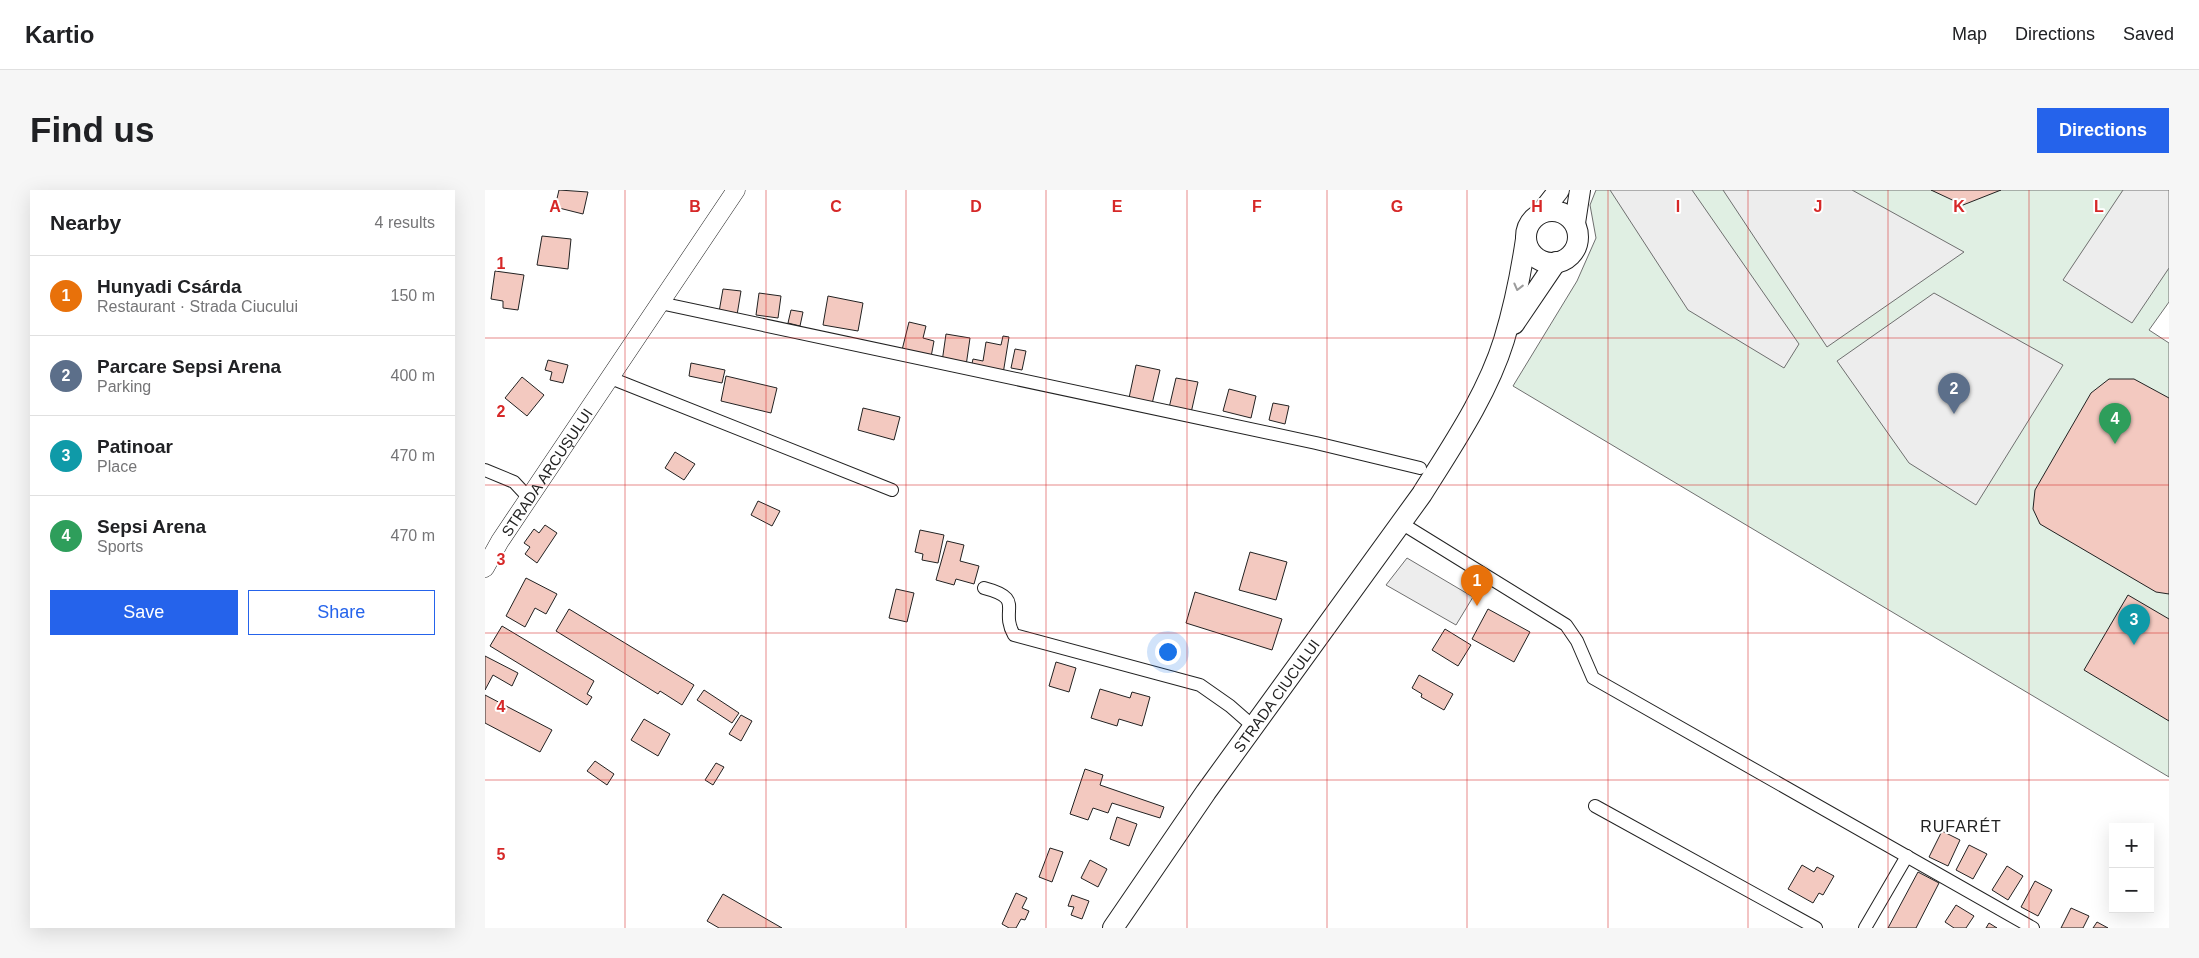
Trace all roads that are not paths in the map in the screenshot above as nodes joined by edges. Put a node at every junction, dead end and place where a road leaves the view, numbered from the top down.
1 (736, 190) edge
2 (1559, 190) edge
3 (1580, 190) edge
4 (1541, 213) junction
5 (1575, 224) junction
6 (1527, 239) junction
7 (1557, 262) junction
8 (660, 303) junction
9 (1504, 341) junction
10 (608, 377) junction
11 (1420, 468) dead end
12 (485, 470) edge
13 (892, 490) dead end
14 (528, 497) junction
15 (1401, 522) junction
16 (485, 568) edge
17 (983, 588) dead end
18 (1253, 727) junction
19 (1595, 806) dead end
20 (1907, 856) junction
21 (1113, 928) edge
22 (1816, 928) edge
23 (1865, 928) edge
24 (2033, 928) edge

1 - 8 main road, STRADA ARCUȘULUI
2 - 4 main road
3 - 5 main road
4 - 5 main road
4 - 6 main road
5 - 7 main road
6 - 7 main road
6 -> 9 main road
7 - 9 main road
8 - 10 main road, STRADA ARCUȘULUI
8 - 11 street
9 - 15 main road, STRADA CIUCULUI
10 - 13 street
10 - 14 main road, STRADA ARCUȘULUI
12 - 14 street
14 - 16 main road, STRADA ARCUȘULUI
15 - 18 main road, STRADA CIUCULUI
15 - 20 street
17 - 18 street
18 - 21 main road, STRADA CIUCULUI
19 - 22 street
20 - 23 street
20 - 24 street

